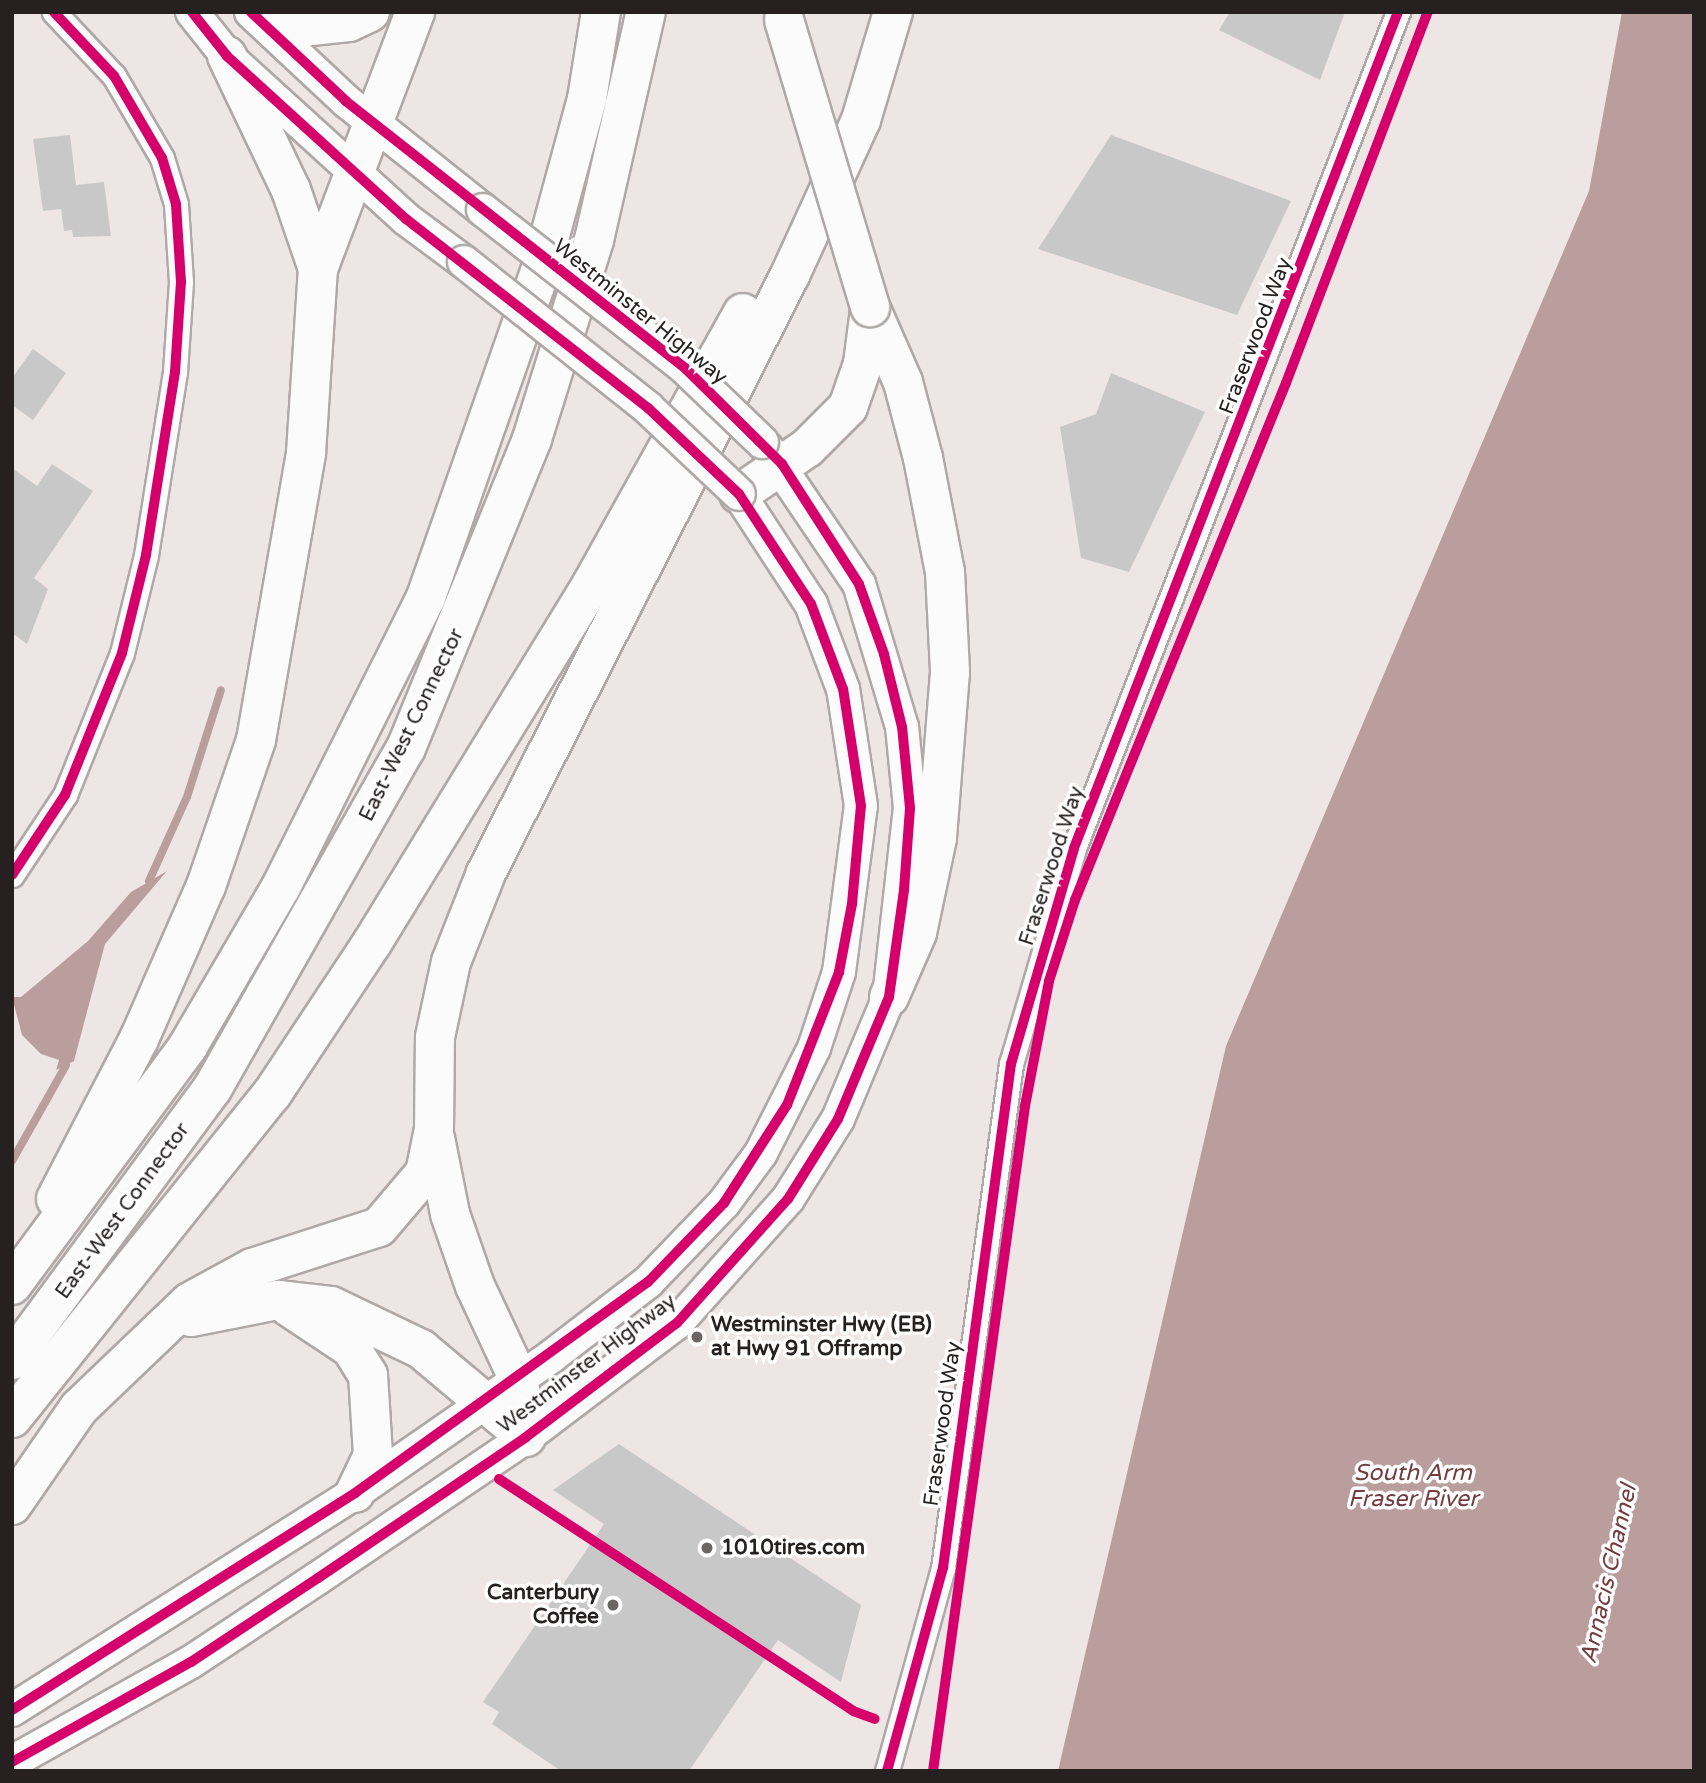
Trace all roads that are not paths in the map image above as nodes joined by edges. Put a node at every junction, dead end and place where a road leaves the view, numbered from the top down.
1 (54, 12) edge
2 (191, 12) edge
3 (251, 12) edge
4 (261, 12) edge
5 (370, 12) edge
6 (415, 12) edge
7 (601, 12) edge
8 (646, 12) edge
9 (893, 12) edge
10 (1398, 12) edge
11 (784, 16) edge
12 (227, 56) junction
13 (371, 122) junction
14 (353, 171) junction
15 (318, 269) junction
16 (870, 307) junction
17 (772, 453) junction
18 (738, 494) junction
19 (12, 875) edge
20 (889, 997) junction
21 (434, 1129) junction
22 (12, 1283) edge
23 (278, 1300) junction
24 (142, 1341) junction
25 (12, 1360) edge
26 (519, 1380) junction
27 (484, 1405) junction
28 (12, 1418) edge
29 (526, 1437) junction
30 (355, 1493) junction
31 (12, 1505) edge
32 (12, 1710) edge
33 (12, 1762) edge
34 (887, 1771) edge

1 - 19 street
2 - 12 main road, Westminster Highway
3 - 13 main road, Westminster Highway
4 - 5 highway
6 - 13 highway
7 - 22 highway, East-West Connector
8 - 25 highway, East-West Connector
9 - 21 highway
9 - 28 highway
10 - 34 street, Fraserwood Way
11 - 16 highway, bridge
12 - 14 main road, Westminster Highway
12 - 15 highway
13 - 14 highway
13 - 17 main road, Westminster Highway, bridge
14 - 15 highway
14 - 18 main road, Westminster Highway, bridge
15 - 22 highway
16 - 17 highway
16 - 20 highway
17 - 18 highway
17 - 20 main road, Westminster Highway
18 - 26 main road, Westminster Highway
20 - 29 main road, Westminster Highway
21 - 24 highway
21 - 26 highway
23 - 24 highway
23 - 27 highway
23 - 30 highway
24 - 31 highway
26 - 27 main road, Westminster Highway
26 - 29 highway
27 - 29 highway
27 - 30 main road, Westminster Highway
29 - 33 main road, Westminster Highway
30 - 32 main road, Westminster Highway

